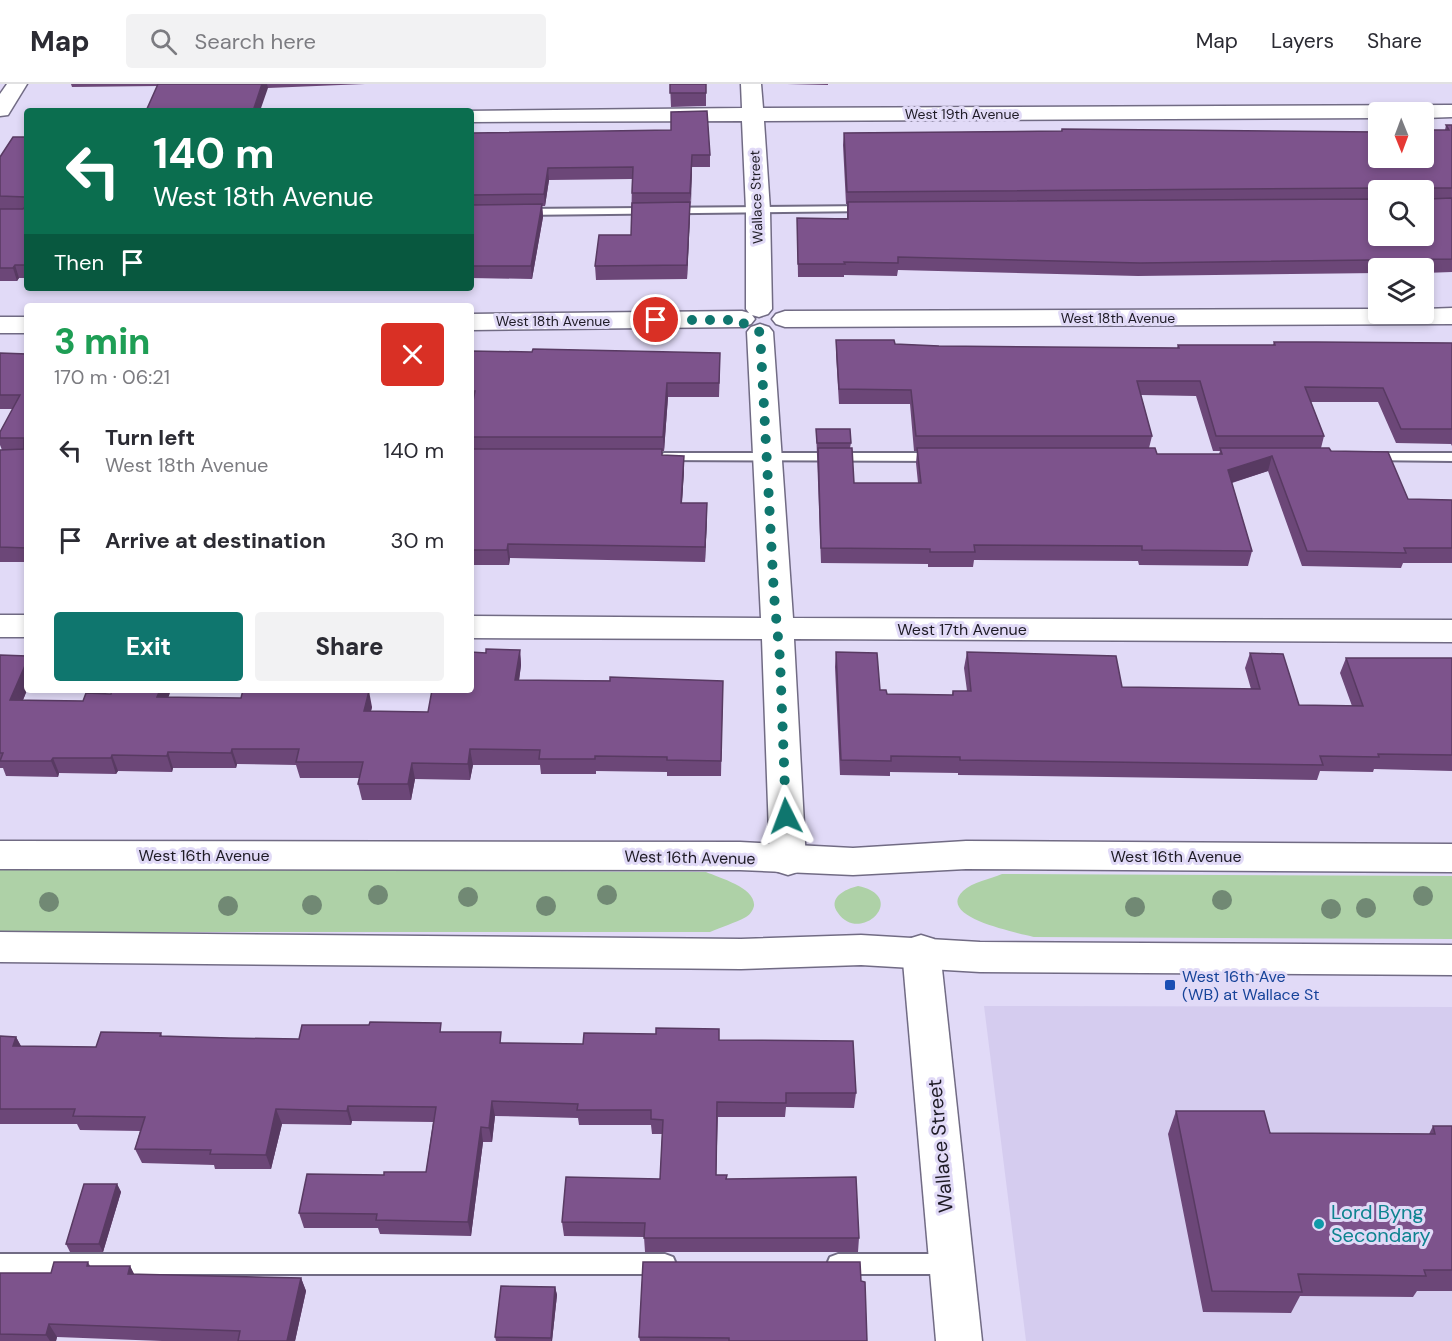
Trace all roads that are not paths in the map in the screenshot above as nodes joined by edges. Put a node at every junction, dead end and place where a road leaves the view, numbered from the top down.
1 (17, 84) edge
2 (751, 84) edge
3 (1452, 111) edge
4 (753, 115) junction
5 (6, 116) edge
6 (474, 116) edge
7 (884, 209) edge
8 (758, 210) junction
9 (507, 212) edge
10 (1452, 316) edge
11 (762, 320) junction
12 (474, 322) edge
13 (0, 325) edge
14 (24, 325) edge
15 (647, 457) edge
16 (767, 457) junction
17 (951, 457) edge
18 (1357, 457) edge
19 (1452, 457) edge
20 (0, 626) edge
21 (24, 626) edge
22 (474, 627) edge
23 (777, 628) junction
24 (1452, 631) edge
25 (0, 855) edge
26 (1452, 858) edge
27 (788, 861) junction
28 (0, 947) edge
29 (921, 950) junction
30 (1452, 960) edge
31 (0, 1264) edge
32 (689, 1264) edge
33 (819, 1264) edge
34 (951, 1264) junction
35 (959, 1341) edge

1 - 5 street
2 - 4 street, Wallace Street
3 - 4 street, West 19th Avenue
4 - 6 street, West 19th Avenue
4 - 8 street, Wallace Street
7 - 8 lane
8 - 9 lane
8 - 11 street, Wallace Street
10 - 11 street, West 18th Avenue
11 - 12 street, West 18th Avenue
11 - 16 street, Wallace Street
13 - 14 street
15 - 16 lane
16 - 17 lane
16 - 23 street, Wallace Street
18 - 19 lane
20 - 21 street
22 - 23 street, West 17th Avenue
23 - 24 street, West 17th Avenue
23 - 27 street, Wallace Street
25 - 27 street, West 16th Avenue
26 - 27 street, West 16th Avenue
28 - 29 street
29 - 30 street
29 - 34 street, Wallace Street
31 - 32 lane
33 - 34 lane
34 - 35 street, Wallace Street

